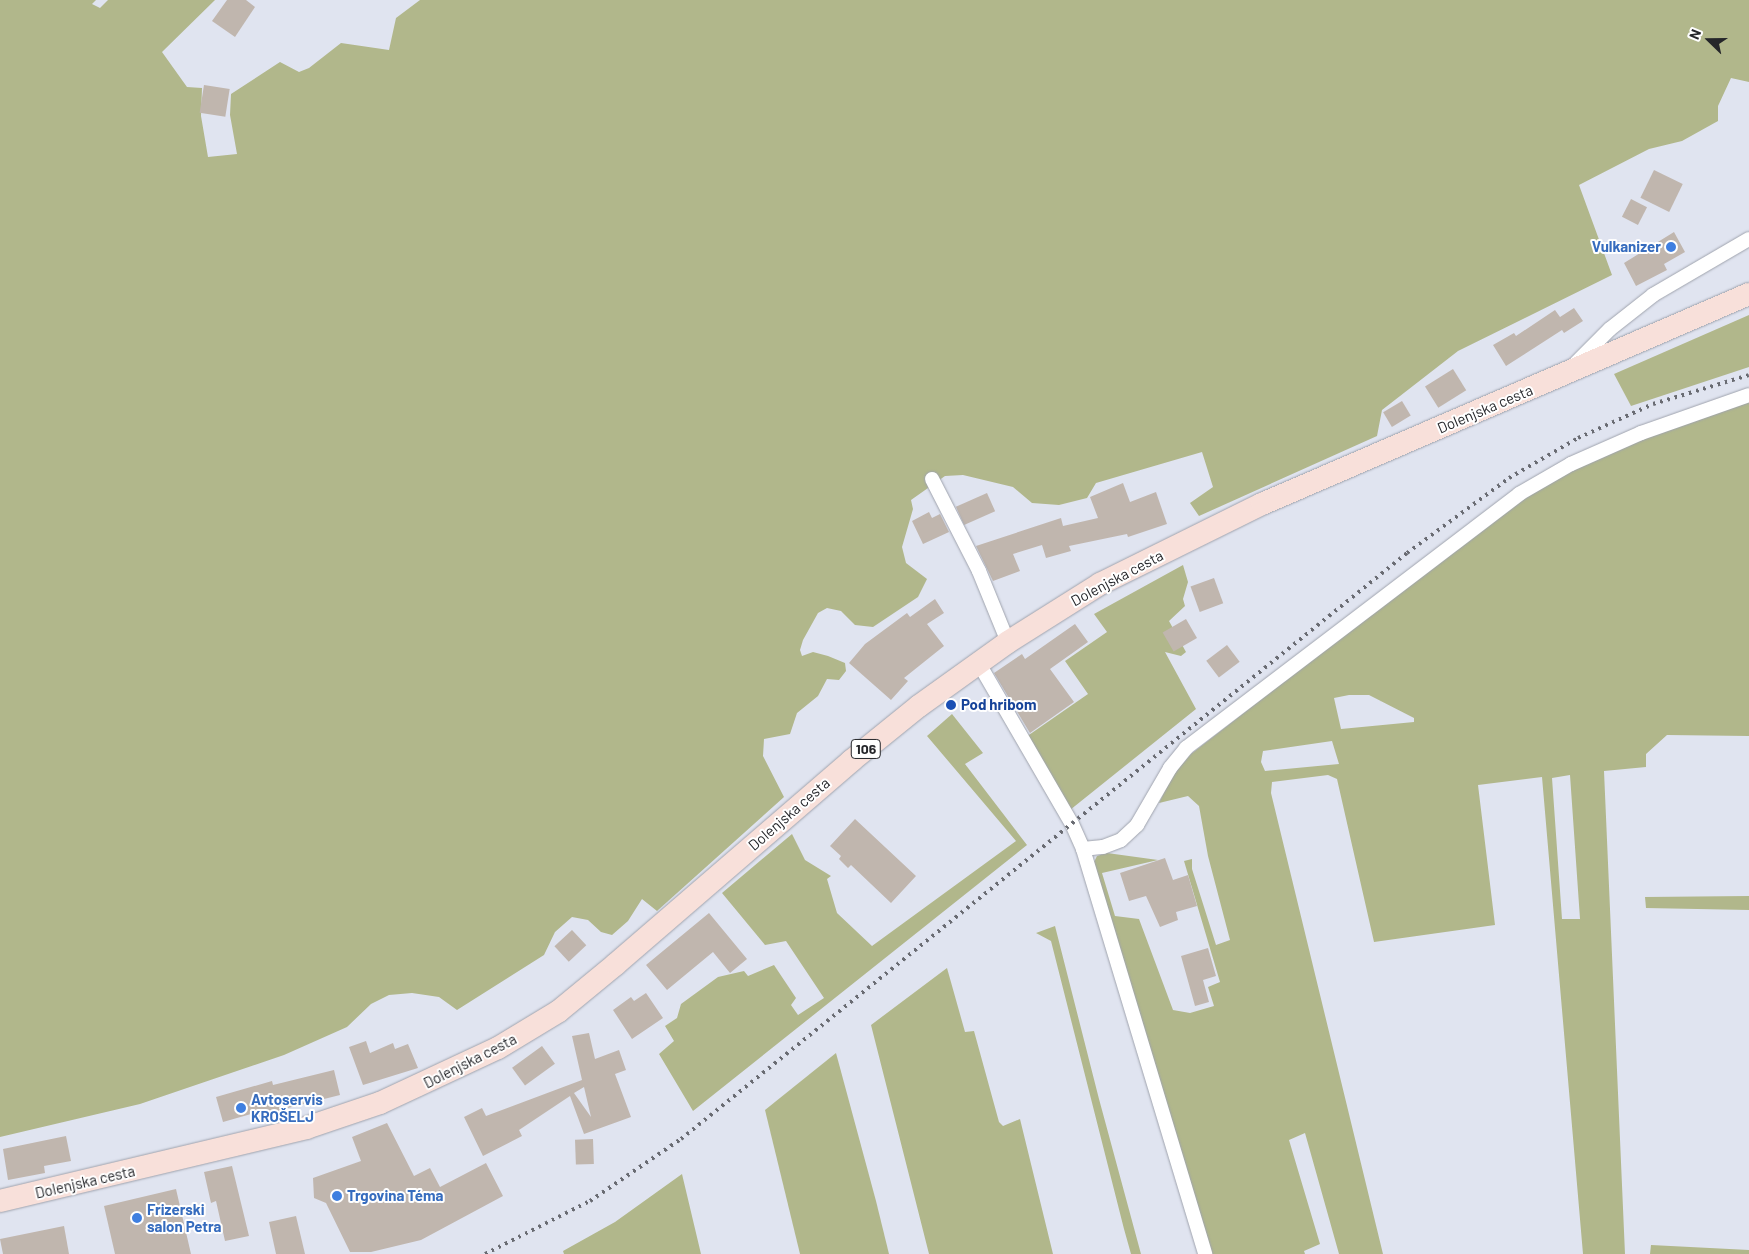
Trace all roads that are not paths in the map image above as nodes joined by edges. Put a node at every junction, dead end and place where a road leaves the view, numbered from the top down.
1 (1749, 239) edge
2 (1749, 294) edge
3 (1565, 375) junction
4 (1749, 395) edge
5 (932, 479) dead end
6 (1008, 642) junction
7 (978, 662) junction
8 (1083, 849) junction
9 (0, 1201) edge
10 (1205, 1254) edge

1 - 3 street, Dolenjska cesta
2 - 3 main road, Dolenjska cesta / 106
3 - 6 main road, Dolenjska cesta / 106
4 - 8 street
5 - 6 street
6 - 7 main road, Dolenjska cesta / 106
7 - 8 street
7 - 9 main road, Dolenjska cesta / 106
8 - 10 street

